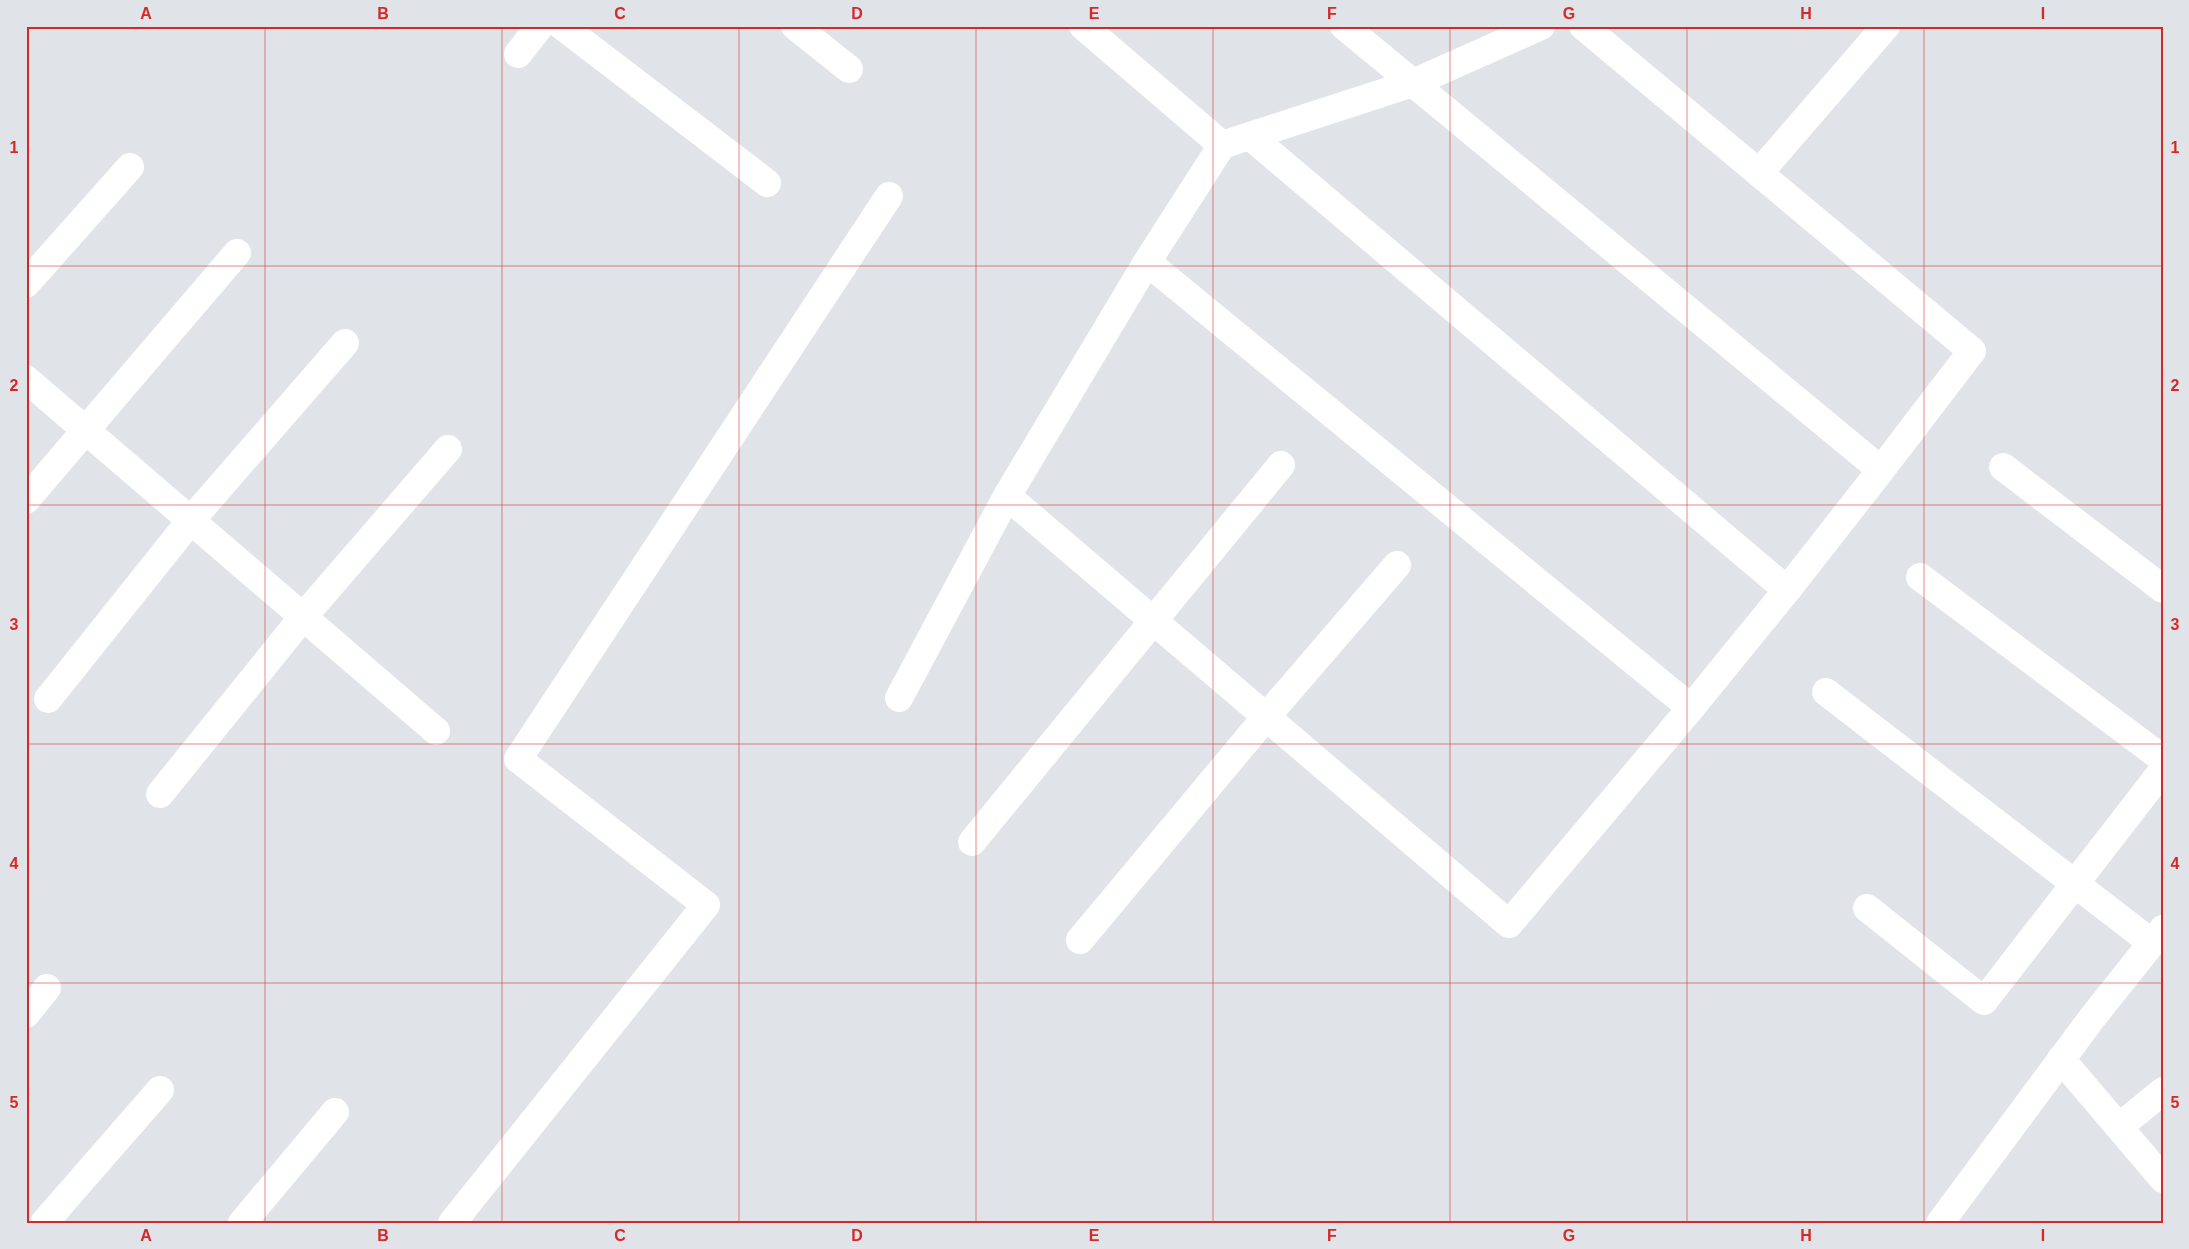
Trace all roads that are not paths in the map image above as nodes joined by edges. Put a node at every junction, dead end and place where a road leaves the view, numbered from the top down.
1 (540, 26) edge
2 (562, 26) edge
3 (796, 26) edge
4 (1083, 26) edge
5 (1344, 26) edge
6 (1542, 26) edge
7 (1583, 26) edge
8 (1886, 26) edge
9 (518, 54) dead end
10 (849, 69) dead end
11 (1413, 83) junction
12 (1250, 136) junction
13 (1222, 144) junction
14 (130, 167) dead end
15 (1760, 173) junction
16 (767, 182) dead end
17 (889, 196) dead end
18 (237, 253) dead end
19 (1147, 262) junction
20 (26, 284) edge
21 (345, 343) dead end
22 (26, 378) edge
23 (86, 429) junction
24 (448, 449) dead end
25 (1281, 465) dead end
26 (2003, 467) dead end
27 (1881, 470) junction
28 (1007, 496) junction
29 (26, 500) edge
30 (191, 520) junction
31 (1397, 565) dead end
32 (1920, 577) dead end
33 (2163, 589) edge
34 (1787, 590) junction
35 (303, 617) junction
36 (1154, 621) junction
37 (1826, 692) dead end
38 (899, 698) dead end
39 (48, 699) dead end
40 (1691, 708) junction
41 (1266, 717) junction
42 (436, 731) dead end
43 (2163, 759) edge
44 (2163, 770) edge
45 (160, 794) dead end
46 (972, 842) dead end
47 (2075, 883) junction
48 (1867, 908) dead end
49 (2157, 936) edge
50 (1080, 940) dead end
51 (47, 988) dead end
52 (26, 1014) edge
53 (2061, 1059) junction
54 (160, 1090) dead end
55 (2163, 1091) edge
56 (335, 1112) dead end
57 (2119, 1127) junction
58 (2163, 1179) edge
59 (44, 1223) edge
60 (242, 1223) edge
61 (452, 1223) edge
62 (1940, 1223) edge

1 - 9 street
2 - 16 street
3 - 10 street
4 - 13 street
5 - 11 street
6 - 11 street
7 - 15 street
8 - 15 street
11 - 12 street
11 - 27 street
12 - 13 street
12 - 34 street
13 - 19 street
14 - 20 street
15 - 27 street
17 - 61 street
18 - 23 street
19 - 28 street
19 - 40 street
21 - 30 street
22 - 23 street
23 - 29 street
23 - 30 street
24 - 35 street
25 - 36 street
26 - 33 street
27 - 34 street
28 - 36 street
28 - 38 street
30 - 35 street
30 - 39 street
31 - 41 street
32 - 43 street
34 - 40 street
35 - 42 street
35 - 45 street
36 - 41 street
36 - 46 street
37 - 47 street
40 - 41 street
41 - 50 street
44 - 47 street
47 - 48 street
47 - 49 street
49 - 53 street
51 - 52 street
53 - 57 street
53 - 62 street
54 - 59 street
55 - 57 street
56 - 60 street
57 - 58 street

